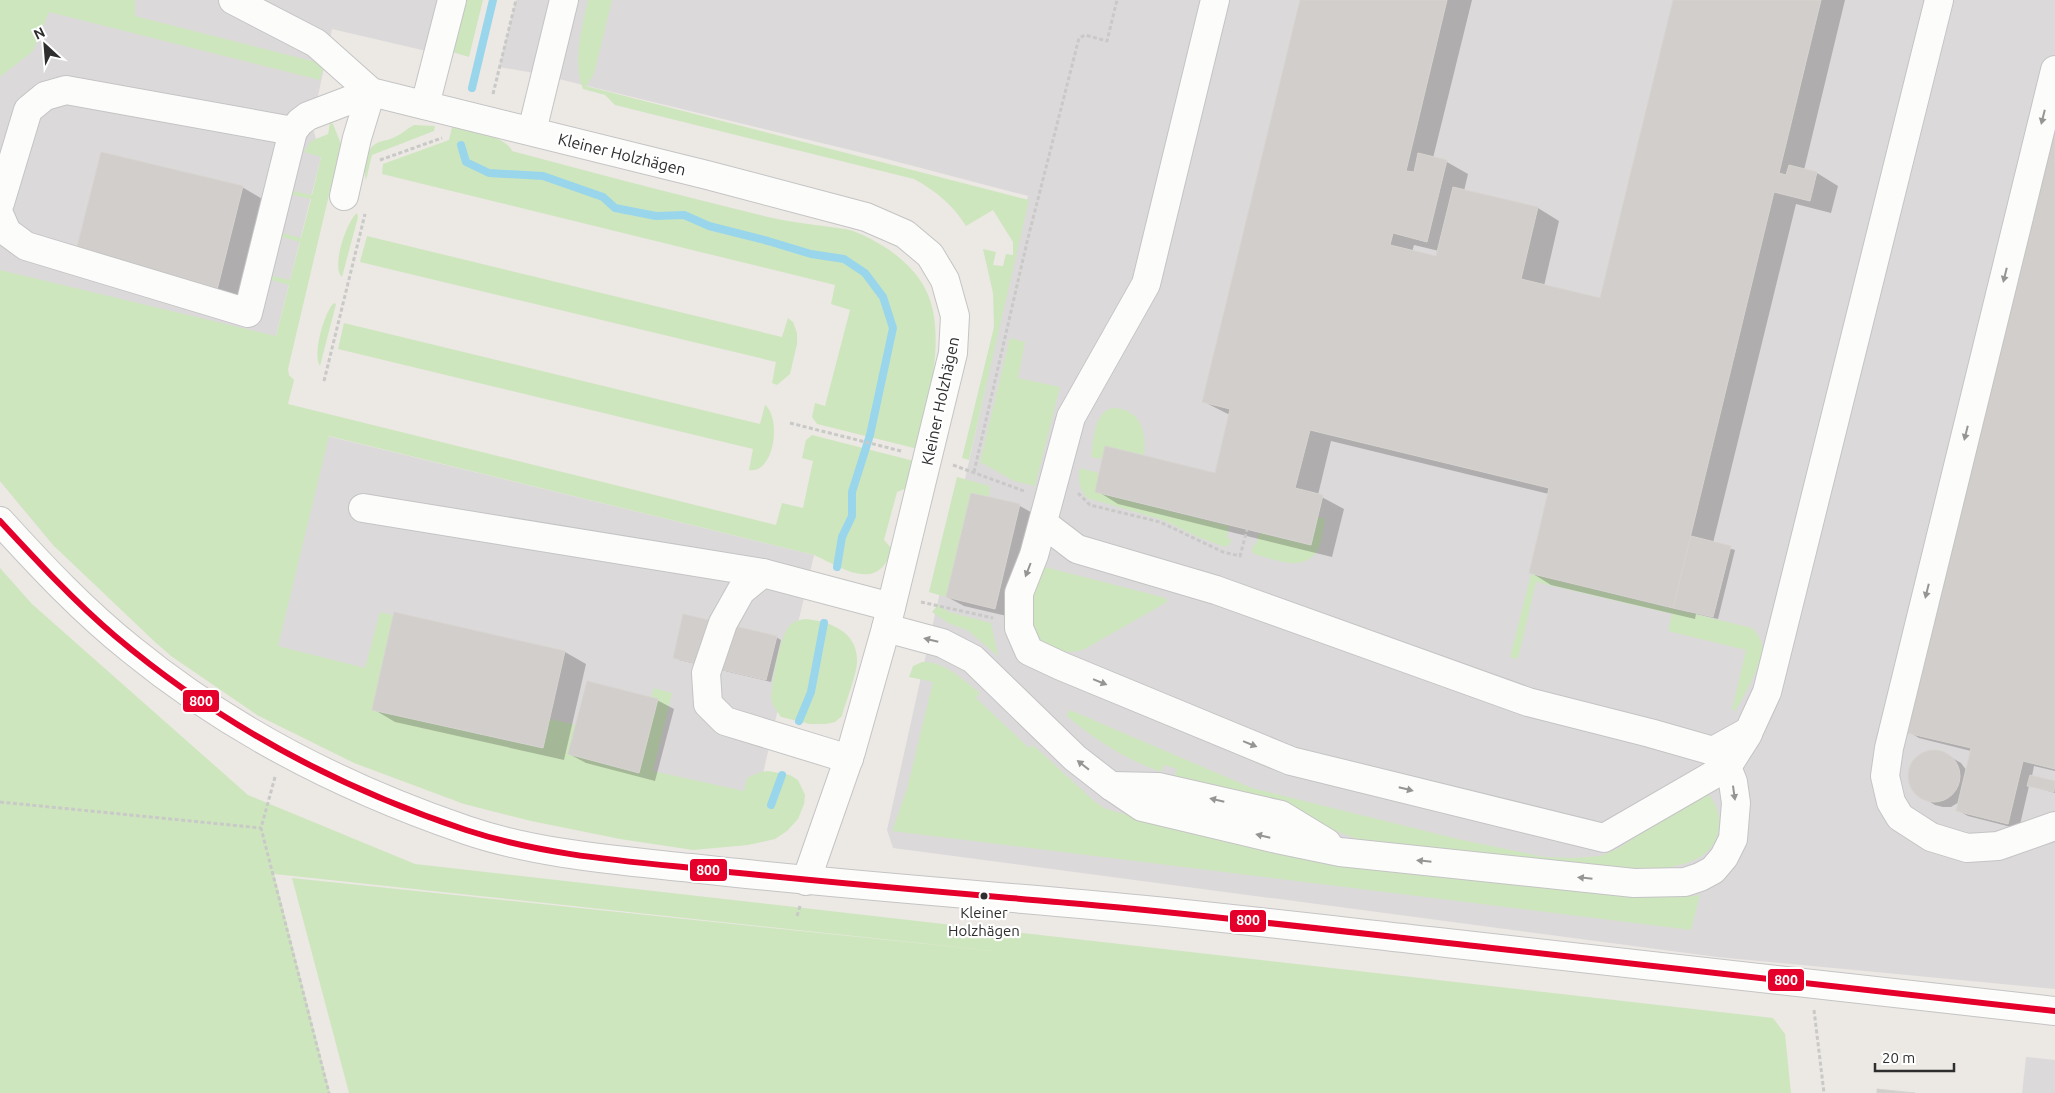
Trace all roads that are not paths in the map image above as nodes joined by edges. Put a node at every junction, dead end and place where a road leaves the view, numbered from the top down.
1 (233, 0) edge
2 (452, 0) edge
3 (564, 0) edge
4 (1215, 0) edge
5 (1939, 0) edge
6 (2055, 70) edge
7 (371, 92) junction
8 (437, 108) junction
9 (293, 131) junction
10 (532, 131) junction
11 (344, 196) dead end
12 (0, 203) edge
13 (0, 216) edge
14 (363, 508) dead end
15 (0, 521) edge
16 (1043, 523) junction
17 (763, 572) junction
18 (888, 617) junction
19 (849, 759) junction
20 (1720, 759) junction
21 (2055, 826) edge
22 (806, 881) junction
23 (2055, 1011) edge

1 - 7 street
2 - 8 street
3 - 10 street
4 - 16 street
5 - 20 street
6 -> 21 street
7 - 8 street, Kleiner Holzhägen
7 - 9 street
7 - 11 street
8 - 10 street, Kleiner Holzhägen
9 - 12 street
9 - 13 street
10 - 18 street, Kleiner Holzhägen
14 - 17 street
15 - 22 street
16 - 20 street
16 -> 20 street
17 - 18 street
17 - 19 street
18 - 19 street, Kleiner Holzhägen
20 -> 18 street
19 - 22 street, Kleiner Holzhägen
22 - 23 street

